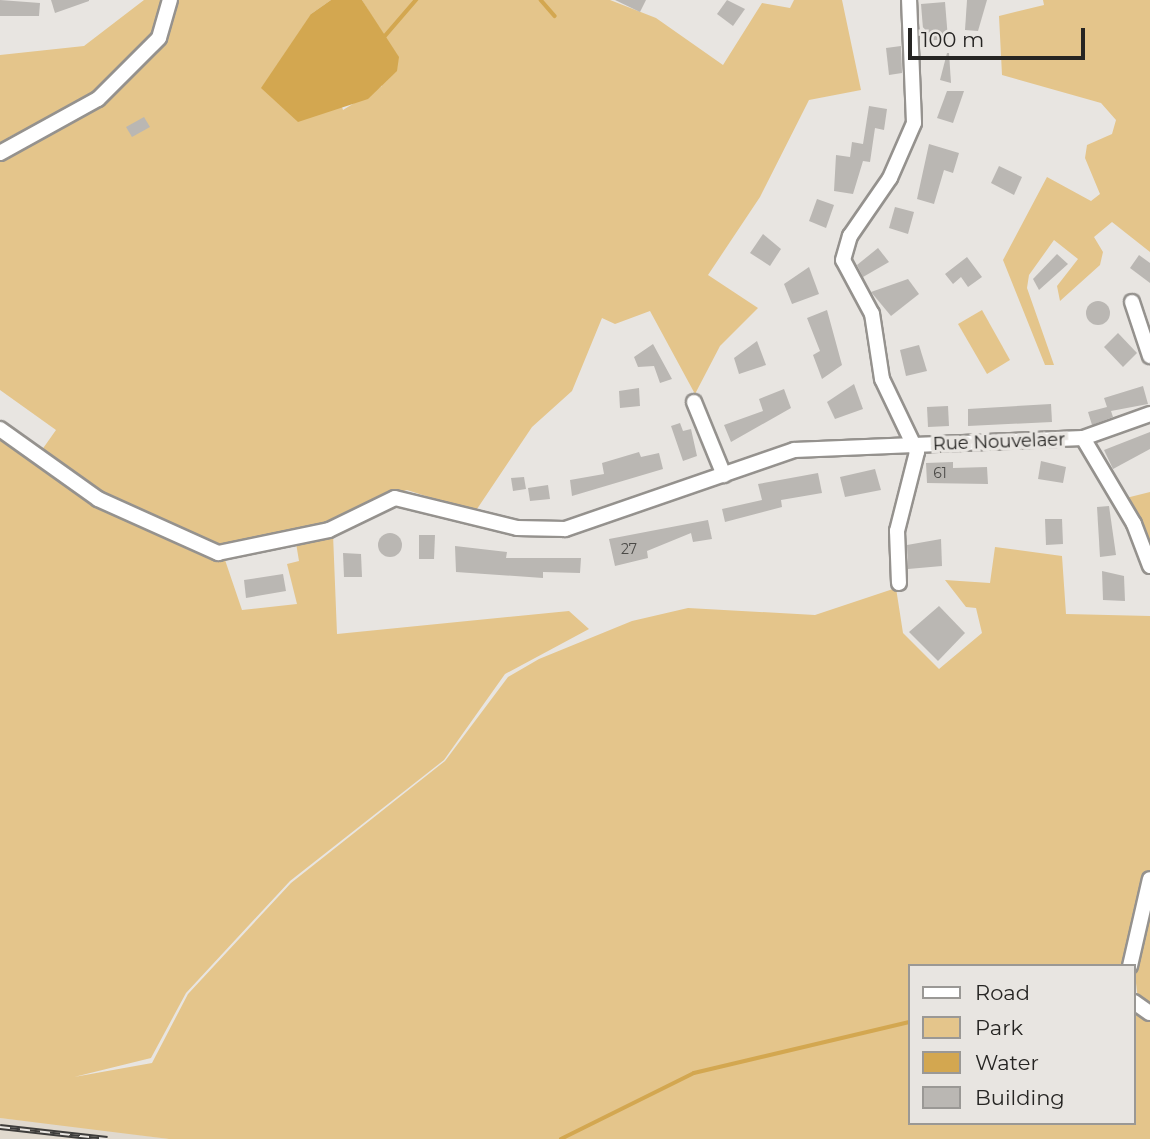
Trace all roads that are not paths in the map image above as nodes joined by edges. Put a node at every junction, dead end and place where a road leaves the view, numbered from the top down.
1 (170, 0) edge
2 (909, 0) edge
3 (0, 153) edge
4 (1132, 302) dead end
5 (1150, 356) edge
6 (694, 402) dead end
7 (1150, 414) edge
8 (0, 429) edge
9 (1083, 438) junction
10 (916, 445) junction
11 (724, 475) junction
12 (1150, 566) edge
13 (899, 583) dead end
14 (1150, 879) edge
15 (1130, 964) edge

1 - 3 street
2 - 10 street
4 - 5 street
6 - 11 street
7 - 9 street, Rue Nouvelaer
8 - 11 street, Rue Nouvelaer
9 - 10 street, Rue Nouvelaer
9 - 12 street, Rue Nouvelaer
10 - 11 street, Rue Nouvelaer
10 - 13 street
14 - 15 street

